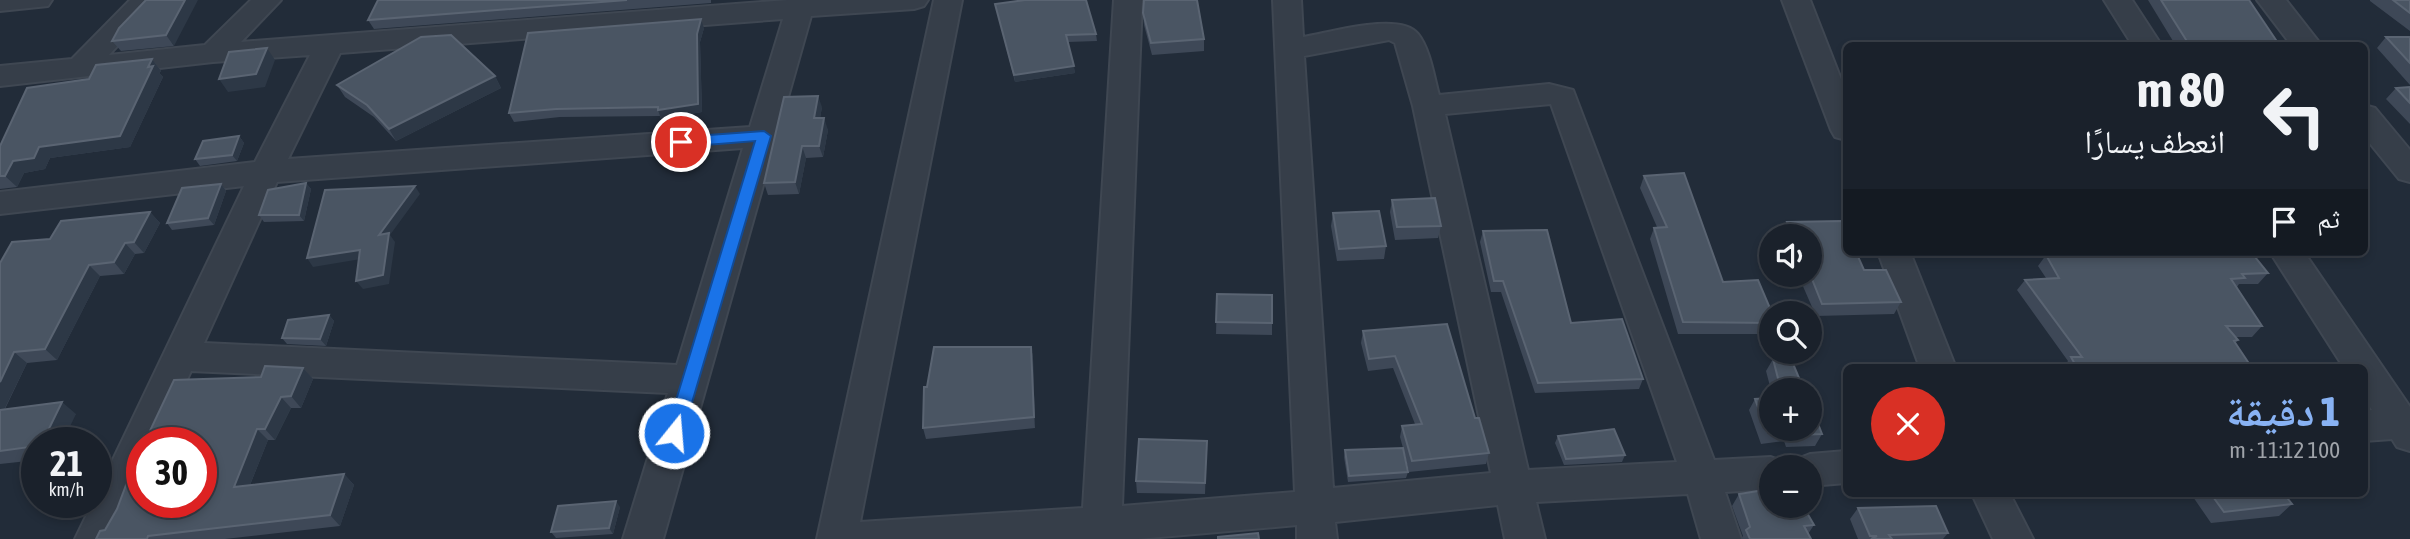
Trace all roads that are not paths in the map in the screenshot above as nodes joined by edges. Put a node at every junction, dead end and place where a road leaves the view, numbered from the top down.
1 (37, 0) edge
2 (146, 0) edge
3 (267, 0) edge
4 (914, 0) edge
5 (948, 0) edge
6 (1128, 0) edge
7 (1287, 0) edge
8 (1796, 0) edge
9 (2118, 0) edge
10 (2271, 0) edge
11 (0, 2) edge
12 (801, 4) edge
13 (2145, 42) edge
14 (2305, 42) edge
15 (330, 43) junction
16 (1290, 49) junction
17 (213, 52) junction
18 (80, 68) junction
19 (0, 76) edge
20 (1428, 106) junction
21 (2368, 120) edge
22 (1843, 122) edge
23 (764, 136) junction
24 (2410, 171) edge
25 (266, 172) junction
26 (0, 203) edge
27 (1896, 256) edge
28 (2289, 256) edge
29 (179, 356) junction
30 (1936, 364) edge
31 (2361, 364) edge
32 (2368, 373) edge
33 (690, 380) junction
34 (2368, 426) edge
35 (2407, 427) edge
36 (1843, 467) edge
37 (1822, 469) edge
38 (1759, 474) edge
39 (1702, 478) junction
40 (1514, 488) junction
41 (1992, 497) edge
42 (1316, 523) edge
43 (1102, 531) edge
44 (95, 539) edge
45 (643, 539) edge
46 (837, 539) edge
47 (860, 539) edge
48 (1525, 539) edge
49 (1721, 539) edge
50 (2013, 539) edge

1 - 11 street
2 - 18 street
3 - 17 street
4 - 12 street
5 - 46 street
6 - 43 street
7 - 16 street
8 - 22 street
9 - 13 street
10 - 14 street
12 - 15 street
12 - 23 street
15 - 17 street
15 - 25 street
16 - 20 street
16 - 42 street
17 - 18 street
18 - 19 street
20 - 39 street
20 - 40 street
21 - 24 street
23 - 25 street
23 - 33 street
25 - 26 street
25 - 29 street
27 - 30 street
28 - 31 street
29 - 33 street
29 - 44 street
32 - 35 street
33 - 45 street
34 - 35 street
36 - 37 street
38 - 39 street
39 - 40 street
39 - 49 street
40 - 42 street
40 - 48 street
41 - 50 street
42 - 43 street
43 - 47 street

